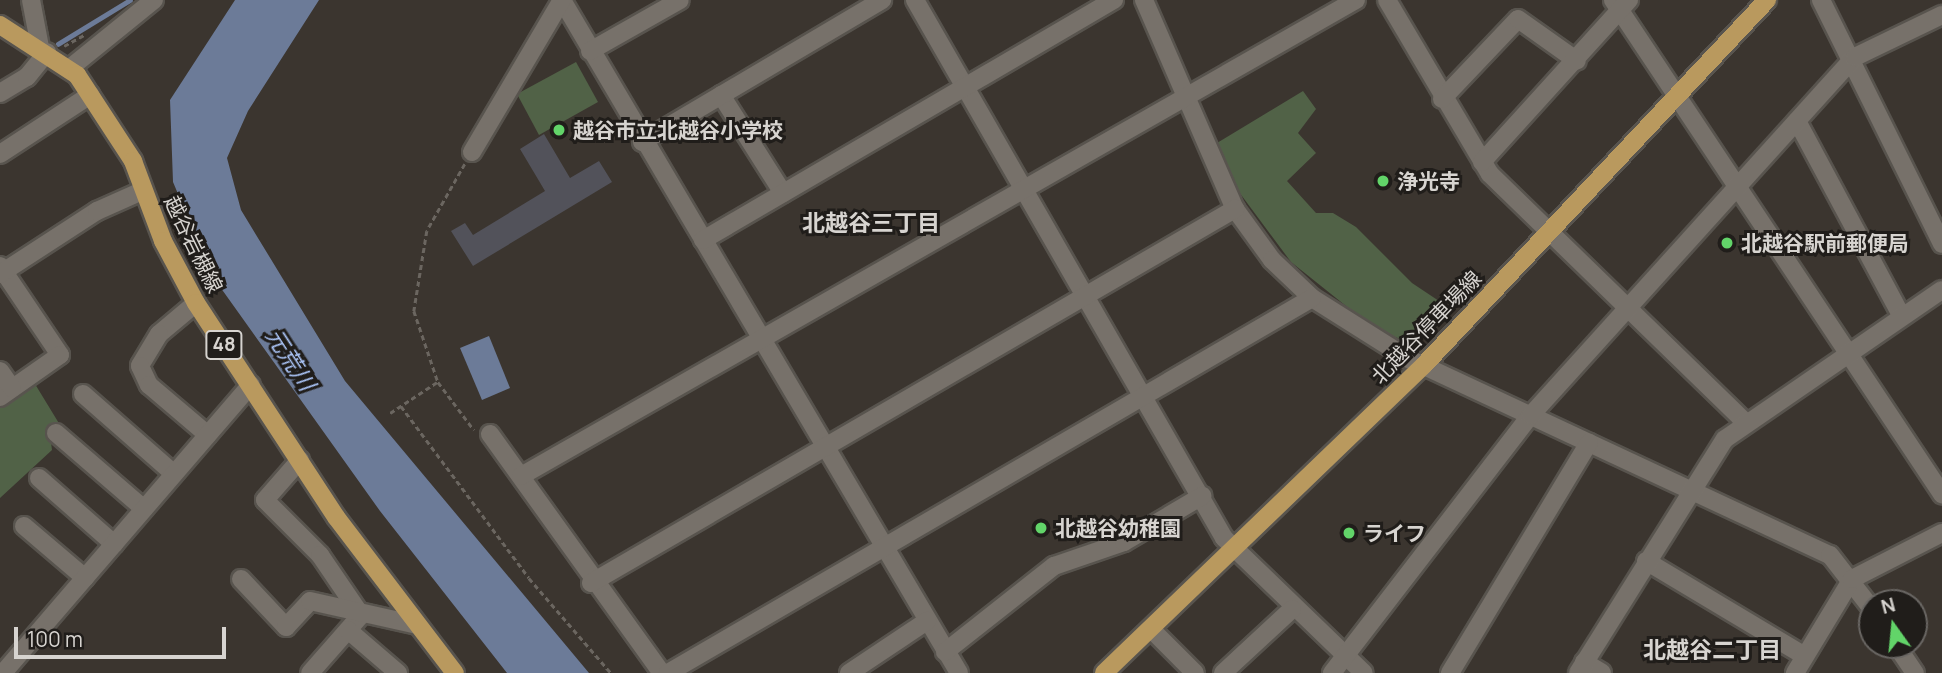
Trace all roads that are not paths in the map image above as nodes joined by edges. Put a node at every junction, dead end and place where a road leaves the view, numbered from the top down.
1 (31, 0) edge
2 (154, 0) edge
3 (562, 0) edge
4 (680, 0) edge
5 (882, 0) edge
6 (915, 0) edge
7 (1114, 0) edge
8 (1144, 0) edge
9 (1356, 0) edge
10 (1387, 0) edge
11 (1767, 0) edge
12 (1821, 0) edge
13 (1621, 3) edge
14 (1942, 15) edge
15 (0, 25) edge
16 (43, 49) junction
17 (590, 51) junction
18 (1855, 58) junction
19 (1577, 61) junction
20 (70, 68) junction
21 (965, 87) junction
22 (0, 93) edge
23 (90, 95) junction
24 (721, 95) junction
25 (1675, 95) junction
26 (1186, 99) junction
27 (1442, 99) junction
28 (1797, 121) junction
29 (642, 142) junction
30 (472, 152) dead end
31 (0, 154) edge
32 (1482, 162) junction
33 (1738, 187) junction
34 (144, 190) junction
35 (1025, 192) junction
36 (783, 193) junction
37 (1235, 209) junction
38 (1549, 231) junction
39 (703, 240) junction
40 (1942, 244) edge
41 (1, 271) edge
42 (1942, 290) edge
43 (1085, 297) junction
44 (1312, 298) junction
45 (196, 303) junction
46 (1628, 308) junction
47 (1902, 317) junction
48 (763, 344) junction
49 (1847, 353) junction
50 (1423, 365) junction
51 (0, 371) edge
52 (251, 385) junction
53 (6, 393) edge
54 (83, 394) dead end
55 (1144, 399) junction
56 (1531, 415) junction
57 (1746, 423) junction
58 (57, 433) dead end
59 (490, 434) dead end
60 (208, 435) junction
61 (1589, 443) junction
62 (823, 448) junction
63 (300, 460) junction
64 (174, 474) junction
65 (521, 476) junction
66 (39, 478) dead end
67 (1689, 488) junction
68 (1942, 494) edge
69 (1202, 496) junction
70 (144, 509) junction
71 (24, 526) dead end
72 (1942, 533) edge
73 (114, 544) junction
74 (883, 550) junction
75 (1233, 551) junction
76 (1646, 561) junction
77 (85, 578) junction
78 (241, 579) dead end
79 (1852, 579) junction
80 (592, 583) junction
81 (1859, 589) edge
82 (1292, 609) junction
83 (361, 615) junction
84 (927, 621) junction
85 (417, 625) junction
86 (1151, 629) junction
87 (348, 630) junction
88 (946, 652) junction
89 (1805, 656) junction
90 (1344, 658) junction
91 (1581, 668) edge
92 (3, 673) edge
93 (310, 673) edge
94 (398, 673) edge
95 (455, 673) edge
96 (662, 673) edge
97 (668, 673) edge
98 (849, 673) edge
99 (959, 673) edge
100 (1104, 673) edge
101 (1195, 673) edge
102 (1223, 673) edge
103 (1332, 673) edge
104 (1364, 673) edge
105 (1450, 673) edge
106 (1602, 673) edge
107 (1795, 673) edge

1 - 16 street
2 - 20 street
3 - 17 street
3 - 30 street
4 - 17 street
5 - 24 street
6 - 21 street
7 - 21 street
8 - 26 street
9 - 26 street
10 - 27 street
11 - 25 main road, 北越谷停車場線
12 - 18 street
13 - 19 street
13 - 25 street
14 - 18 street
15 - 16 main road, 越谷岩槻線 / 48
16 - 20 main road, 越谷岩槻線 / 48
16 - 22 street
17 - 29 street
18 - 28 street
18 - 40 street
19 - 27 street
19 - 32 street
20 - 23 main road, 越谷岩槻線 / 48
21 - 35 street
21 - 36 street
23 - 31 street
23 - 34 main road, 越谷岩槻線 / 48
24 - 29 street
24 - 36 street
25 - 33 street
25 - 38 main road, 北越谷停車場線
26 - 35 street
26 - 37 street
27 - 32 street
28 - 33 street
28 - 47 street
29 - 39 street
32 - 38 street
33 - 46 street
33 - 49 street
34 - 41 street
34 - 45 main road, 越谷岩槻線 / 48
35 - 43 street
35 - 48 street
36 - 39 street
37 - 43 street
37 - 44 street
38 - 46 street
38 - 50 main road, 北越谷停車場線
39 - 48 street
41 - 53 street
42 - 47 street
43 - 55 street
43 - 62 street
44 - 50 street
44 - 55 street
45 - 52 main road, 越谷岩槻線 / 48
45 - 60 street
46 - 56 street
46 - 57 street
47 - 49 street
48 - 62 street
48 - 65 street
49 - 57 street
49 - 68 street
50 - 56 street
50 - 75 main road, 北越谷停車場線
51 - 53 street
52 - 60 street
52 - 63 main road, 越谷岩槻線 / 48
54 - 64 street
55 - 69 street
55 - 74 street
56 - 61 street
56 - 90 street
57 - 67 street
58 - 70 street
59 - 65 street
60 - 64 street
61 - 67 street
61 - 105 street
62 - 74 street
62 - 80 street
63 - 83 street
63 - 85 main road, 越谷岩槻線 / 48
64 - 70 street
65 - 80 street
66 - 73 street
67 - 76 street
67 - 79 street
69 - 75 street
69 - 88 street
70 - 73 street
71 - 77 street
72 - 79 street
73 - 77 street
74 - 84 street
74 - 97 street
75 - 82 street
75 - 86 main road, 北越谷停車場線
76 - 89 street
76 - 91 street
77 - 92 street
78 - 83 street
79 - 81 street
79 - 89 street
80 - 96 street
82 - 90 street
82 - 102 street
83 - 85 street
83 - 87 street
84 - 88 street
84 - 98 street
85 - 95 main road, 越谷岩槻線 / 48
86 - 100 main road, 北越谷停車場線
86 - 101 street
87 - 93 street
87 - 94 street
88 - 99 street
89 - 107 street
90 - 103 street
90 - 104 street
91 - 106 street

